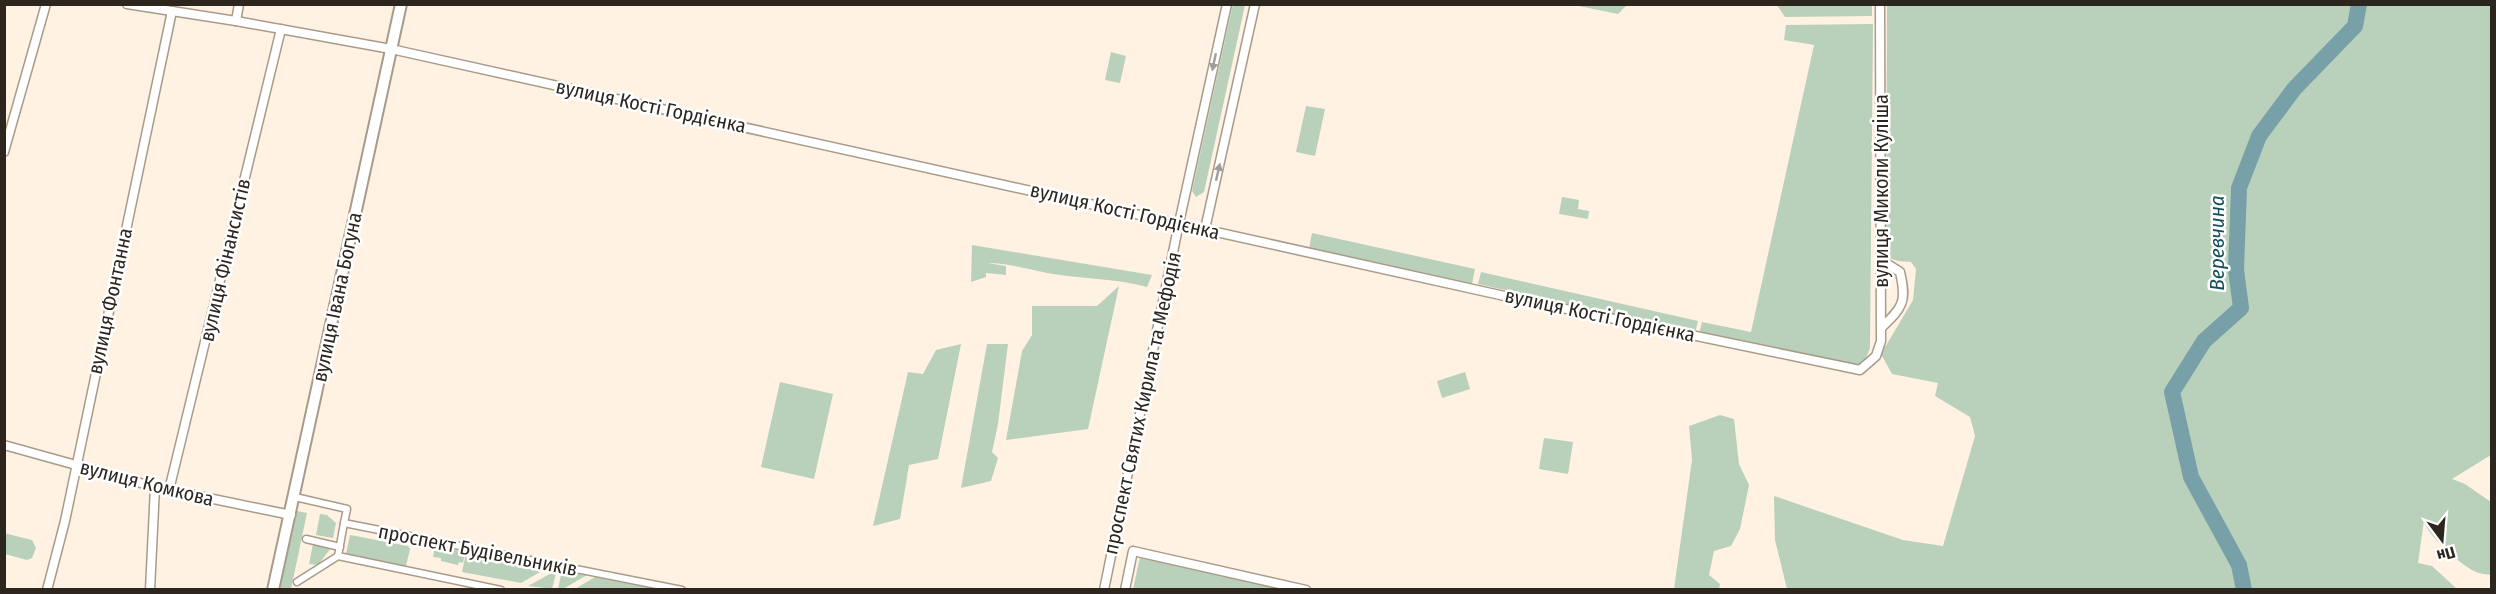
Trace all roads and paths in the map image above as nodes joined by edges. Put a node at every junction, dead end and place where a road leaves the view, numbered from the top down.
1 (46, 4) edge
2 (127, 4) edge
3 (239, 4) edge
4 (401, 4) edge
5 (1227, 4) edge
6 (1255, 4) edge
7 (1881, 4) edge
8 (177, 9) edge
9 (236, 21) junction
10 (281, 29) junction
11 (391, 49) junction
12 (4, 152) edge
13 (1179, 223) junction
14 (1205, 229) junction
15 (1881, 260) junction
16 (1881, 328) junction
17 (1860, 370) joint
18 (4, 445) edge
19 (75, 465) junction
20 (155, 487) junction
21 (169, 490) junction
22 (295, 497) junction
23 (291, 514) junction
24 (344, 523) junction
25 (306, 539) dead end
26 (340, 547) junction
27 (338, 556) junction
28 (297, 582) dead end
29 (47, 590) edge
30 (150, 590) edge
31 (273, 590) edge
32 (501, 590) edge
33 (682, 590) edge
34 (1104, 590) edge
35 (1125, 590) edge
36 (1306, 590) edge

1 - 12 street
2 - 8 street
3 - 9 street
4 - 11 street, вулиця Івана Богуна
5 -> 13 street, проспект Святих Кирила та Мефодія
14 -> 6 street
7 - 15 street, вулиця Миколи Куліша
8 - 9 street
8 - 19 street, вулиця Фонтанна
9 - 10 street
10 - 11 street, вулиця Кості Гордієнка
10 - 21 street, вулиця Фінансистів
11 - 13 street, вулиця Кості Гордієнка
11 - 22 street, вулиця Івана Богуна
13 - 14 street, вулиця Кості Гордієнка
13 - 34 street, проспект Святих Кирила та Мефодія
14 - 17 street, вулиця Кості Гордієнка
15 - 16 street, вулиця Миколи Куліша
15 - 16 street
16 - 17 street, вулиця Миколи Куліша
18 - 19 street, вулиця Комкова
19 - 20 street, вулиця Комкова
19 - 29 street, вулиця Фонтанна
20 - 21 street, вулиця Комкова
20 - 30 street
21 - 23 street, вулиця Комкова
22 - 23 street, вулиця Івана Богуна
22 - 24 street
23 - 31 street, вулиця Івана Богуна
24 - 26 street
24 - 33 street, проспект Будівельників
25 - 26 street
26 - 27 street
27 - 28 street
27 - 32 street, проспект Будівельників
35 - 36 street

